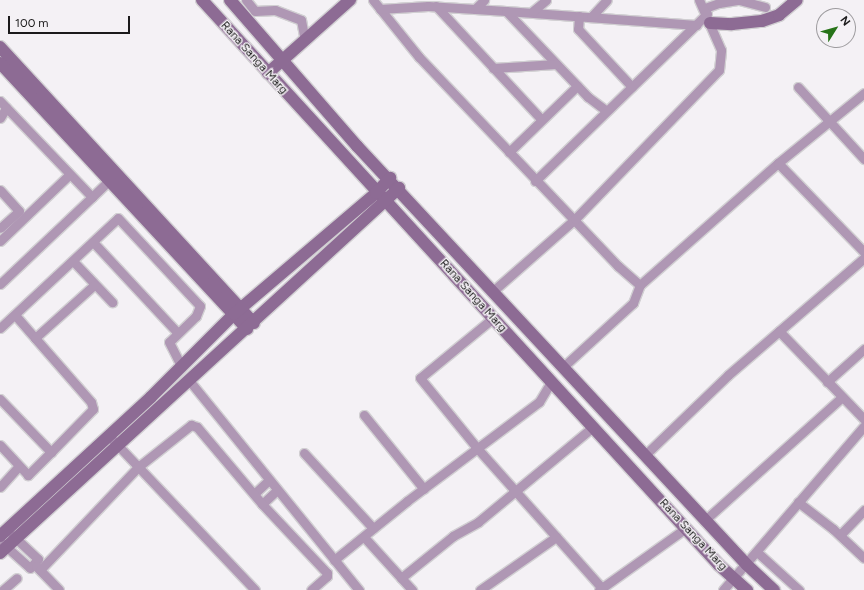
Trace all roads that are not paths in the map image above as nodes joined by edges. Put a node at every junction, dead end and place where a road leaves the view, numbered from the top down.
1 (202, 0) edge
2 (230, 0) edge
3 (246, 0) edge
4 (350, 0) edge
5 (373, 0) edge
6 (420, 0) edge
7 (484, 0) edge
8 (546, 0) edge
9 (607, 0) edge
10 (699, 0) edge
11 (797, 0) edge
12 (762, 3) edge
13 (436, 6) junction
14 (412, 8) junction
15 (380, 9) junction
16 (475, 9) junction
17 (506, 12) junction
18 (533, 12) junction
19 (707, 15) junction
20 (579, 16) junction
21 (776, 16) junction
22 (591, 17) junction
23 (696, 25) junction
24 (305, 40) junction
25 (0, 47) edge
26 (282, 60) junction
27 (0, 62) edge
28 (556, 64) junction
29 (493, 68) junction
30 (268, 73) junction
31 (577, 86) junction
32 (798, 86) dead end
33 (632, 87) junction
34 (864, 93) edge
35 (3, 105) edge
36 (605, 110) junction
37 (0, 118) edge
38 (541, 120) junction
39 (828, 121) junction
40 (509, 152) junction
41 (864, 159) edge
42 (778, 164) junction
43 (69, 175) junction
44 (112, 178) junction
45 (390, 178) junction
46 (535, 181) junction
47 (399, 188) junction
48 (0, 190) edge
49 (376, 193) junction
50 (92, 197) junction
51 (385, 202) junction
52 (575, 219) junction
53 (0, 228) edge
54 (0, 241) edge
55 (93, 242) junction
56 (864, 252) edge
57 (864, 258) edge
58 (73, 261) junction
59 (0, 284) edge
60 (94, 285) junction
61 (640, 285) junction
62 (492, 292) junction
63 (112, 302) dead end
64 (238, 312) junction
65 (15, 315) junction
66 (493, 318) junction
67 (251, 326) junction
68 (0, 328) edge
69 (779, 330) junction
70 (177, 332) junction
71 (34, 338) junction
72 (864, 349) edge
73 (182, 367) junction
74 (563, 367) junction
75 (188, 380) junction
76 (551, 382) junction
77 (827, 382) junction
78 (842, 397) junction
79 (0, 399) edge
80 (364, 415) dead end
81 (864, 419) edge
82 (864, 426) edge
83 (593, 428) junction
84 (113, 440) junction
85 (0, 445) edge
86 (478, 449) junction
87 (51, 452) junction
88 (304, 453) dead end
89 (645, 455) junction
90 (19, 466) junction
91 (138, 467) junction
92 (268, 481) junction
93 (0, 487) edge
94 (424, 489) junction
95 (276, 490) junction
96 (515, 490) junction
97 (254, 494) junction
98 (798, 502) junction
99 (262, 504) junction
100 (864, 510) edge
101 (705, 520) junction
102 (373, 528) junction
103 (686, 528) junction
104 (3, 533) edge
105 (840, 535) junction
106 (364, 537) junction
107 (556, 537) junction
108 (5, 545) edge
109 (757, 552) junction
110 (864, 558) edge
111 (334, 560) junction
112 (747, 565) junction
113 (37, 567) junction
114 (16, 578) dead end
115 (401, 578) junction
116 (734, 578) junction
117 (356, 587) edge
118 (601, 589) edge
119 (3, 590) edge
120 (60, 590) edge
121 (255, 590) edge
122 (311, 590) edge
123 (346, 590) edge
124 (412, 590) edge
125 (480, 590) edge
126 (724, 590) edge
127 (747, 590) edge
128 (774, 590) edge
129 (799, 590) edge

1 - 30 street, Rana Sanga Marg
2 - 26 street, Rana Sanga Marg
3 - 24 street
4 - 24 street
5 - 15 street
6 - 14 street
7 - 16 street
8 - 18 street
9 - 22 street
10 - 19 street
11 - 21 street
12 - 19 street
12 - 21 street
13 - 14 street
13 - 16 street
13 - 29 street
14 - 15 street
15 - 40 street
16 - 17 street
17 - 18 street
17 - 28 street
18 - 20 street
19 - 21 street
19 - 23 street
19 - 52 street
20 - 22 street
20 - 33 street
22 - 23 street
23 - 33 street
24 - 26 street
25 - 44 street
26 - 30 street
26 - 45 street, Rana Sanga Marg
27 - 44 street
28 - 29 street
28 - 31 street
29 - 38 street
30 - 49 street, Rana Sanga Marg
31 - 36 street
31 - 38 street
32 - 39 street
33 - 36 street
34 - 39 street
35 - 37 street
35 - 43 street
36 - 46 street
38 - 40 street
39 - 41 street
39 - 42 street
40 - 46 street
42 - 56 street
42 - 61 street
43 - 50 street
43 - 54 street
44 - 50 street
44 - 64 street
45 - 47 street, Rana Sanga Marg
45 - 49 street
46 - 52 street
47 - 51 street
47 - 62 street, Rana Sanga Marg
48 - 53 street
49 - 51 street, Rana Sanga Marg
49 - 64 street
50 - 59 street
51 - 66 street, Rana Sanga Marg
51 - 67 street
52 - 61 street
52 - 62 street
55 - 58 street
55 - 70 street
55 - 70 street
57 - 69 street
58 - 60 street
58 - 65 street
60 - 63 street
60 - 71 street
61 - 74 street
62 - 74 street, Rana Sanga Marg
64 - 67 street
64 - 73 street
65 - 68 street
65 - 71 street
66 - 76 street, Rana Sanga Marg
66 - 86 street
67 - 75 street
69 - 77 street
69 - 89 street
70 - 73 street
71 - 87 street
72 - 77 street
73 - 84 street
74 - 89 street, Rana Sanga Marg
75 - 84 street
75 - 92 street
76 - 83 street, Rana Sanga Marg
76 - 86 street
77 - 78 street
78 - 81 street
78 - 101 street
79 - 87 street
80 - 94 street
82 - 98 street
83 - 96 street
83 - 103 street, Rana Sanga Marg
84 - 91 street
84 - 104 street
84 - 108 street
85 - 90 street
86 - 94 street
86 - 96 street
87 - 90 street
88 - 102 street
89 - 101 street, Rana Sanga Marg
90 - 93 street
91 - 97 street
91 - 113 street
91 - 121 street
92 - 95 street
92 - 97 street
94 - 102 street
95 - 99 street
95 - 111 street
96 - 107 street
96 - 115 street
97 - 99 street
98 - 105 street
98 - 109 street
99 - 122 street
100 - 105 street
101 - 112 street, Rana Sanga Marg
102 - 106 street
103 - 116 street, Rana Sanga Marg
103 - 118 street
104 - 108 street
105 - 110 street
106 - 111 street
106 - 115 street
107 - 118 street
107 - 125 street
108 - 113 street
109 - 112 street
109 - 129 street
111 - 117 street
112 - 116 street
112 - 128 street, Rana Sanga Marg
113 - 120 street
114 - 119 street
115 - 124 street
116 - 126 street
116 - 127 street, Rana Sanga Marg
117 - 123 street

